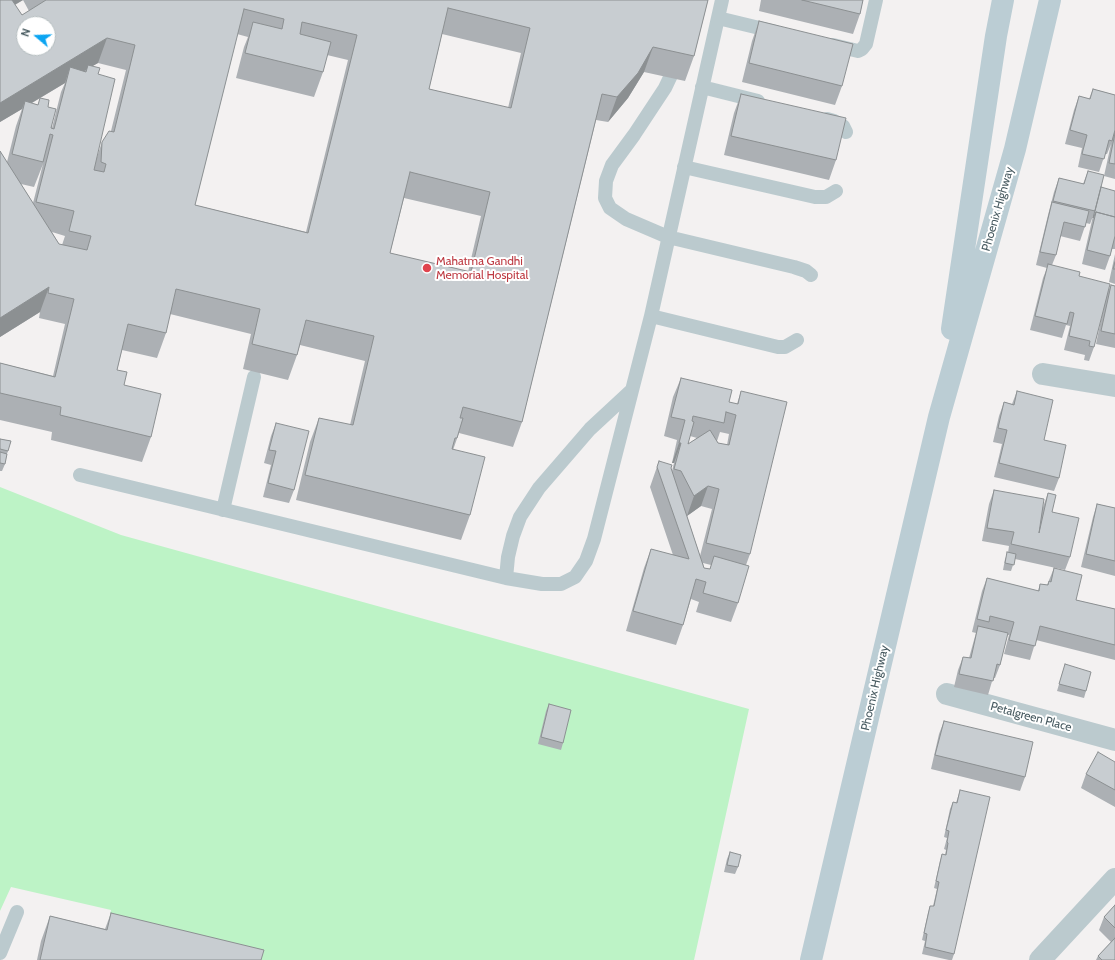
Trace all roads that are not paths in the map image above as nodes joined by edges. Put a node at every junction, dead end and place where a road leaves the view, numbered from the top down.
1 (722, 0) edge
2 (876, 0) edge
3 (1003, 0) edge
4 (1050, 0) edge
5 (718, 18) junction
6 (792, 35) edge
7 (822, 42) edge
8 (679, 46) edge
9 (702, 87) junction
10 (772, 105) edge
11 (810, 115) edge
12 (846, 132) edge
13 (684, 167) junction
14 (836, 191) dead end
15 (668, 237) junction
16 (811, 275) dead end
17 (650, 316) junction
18 (797, 340) dead end
19 (1043, 374) dead end
20 (254, 377) dead end
21 (1115, 386) edge
22 (632, 391) junction
23 (939, 417) junction
24 (80, 475) dead end
25 (223, 510) junction
26 (506, 578) junction
27 (948, 694) dead end
28 (1115, 740) edge
29 (1115, 879) edge
30 (17, 912) dead end
31 (0, 953) edge
32 (811, 960) edge
33 (1040, 960) edge

1 - 5 lane
2 - 7 lane
3 - 23 main road, Phoenix Highway
4 - 23 main road, Phoenix Highway
5 - 6 lane
5 - 9 lane
8 - 15 lane
9 - 10 lane
9 - 13 lane
11 - 12 lane
13 - 14 lane
13 - 15 lane
15 - 16 lane
15 - 17 lane
17 - 18 lane
17 - 22 lane
19 - 21 street
20 - 25 lane
22 - 26 lane
22 - 26 lane
23 - 32 main road, Phoenix Highway
24 - 25 lane
25 - 26 lane
27 - 28 street, Petalgreen Place
29 - 33 street
30 - 31 lane

